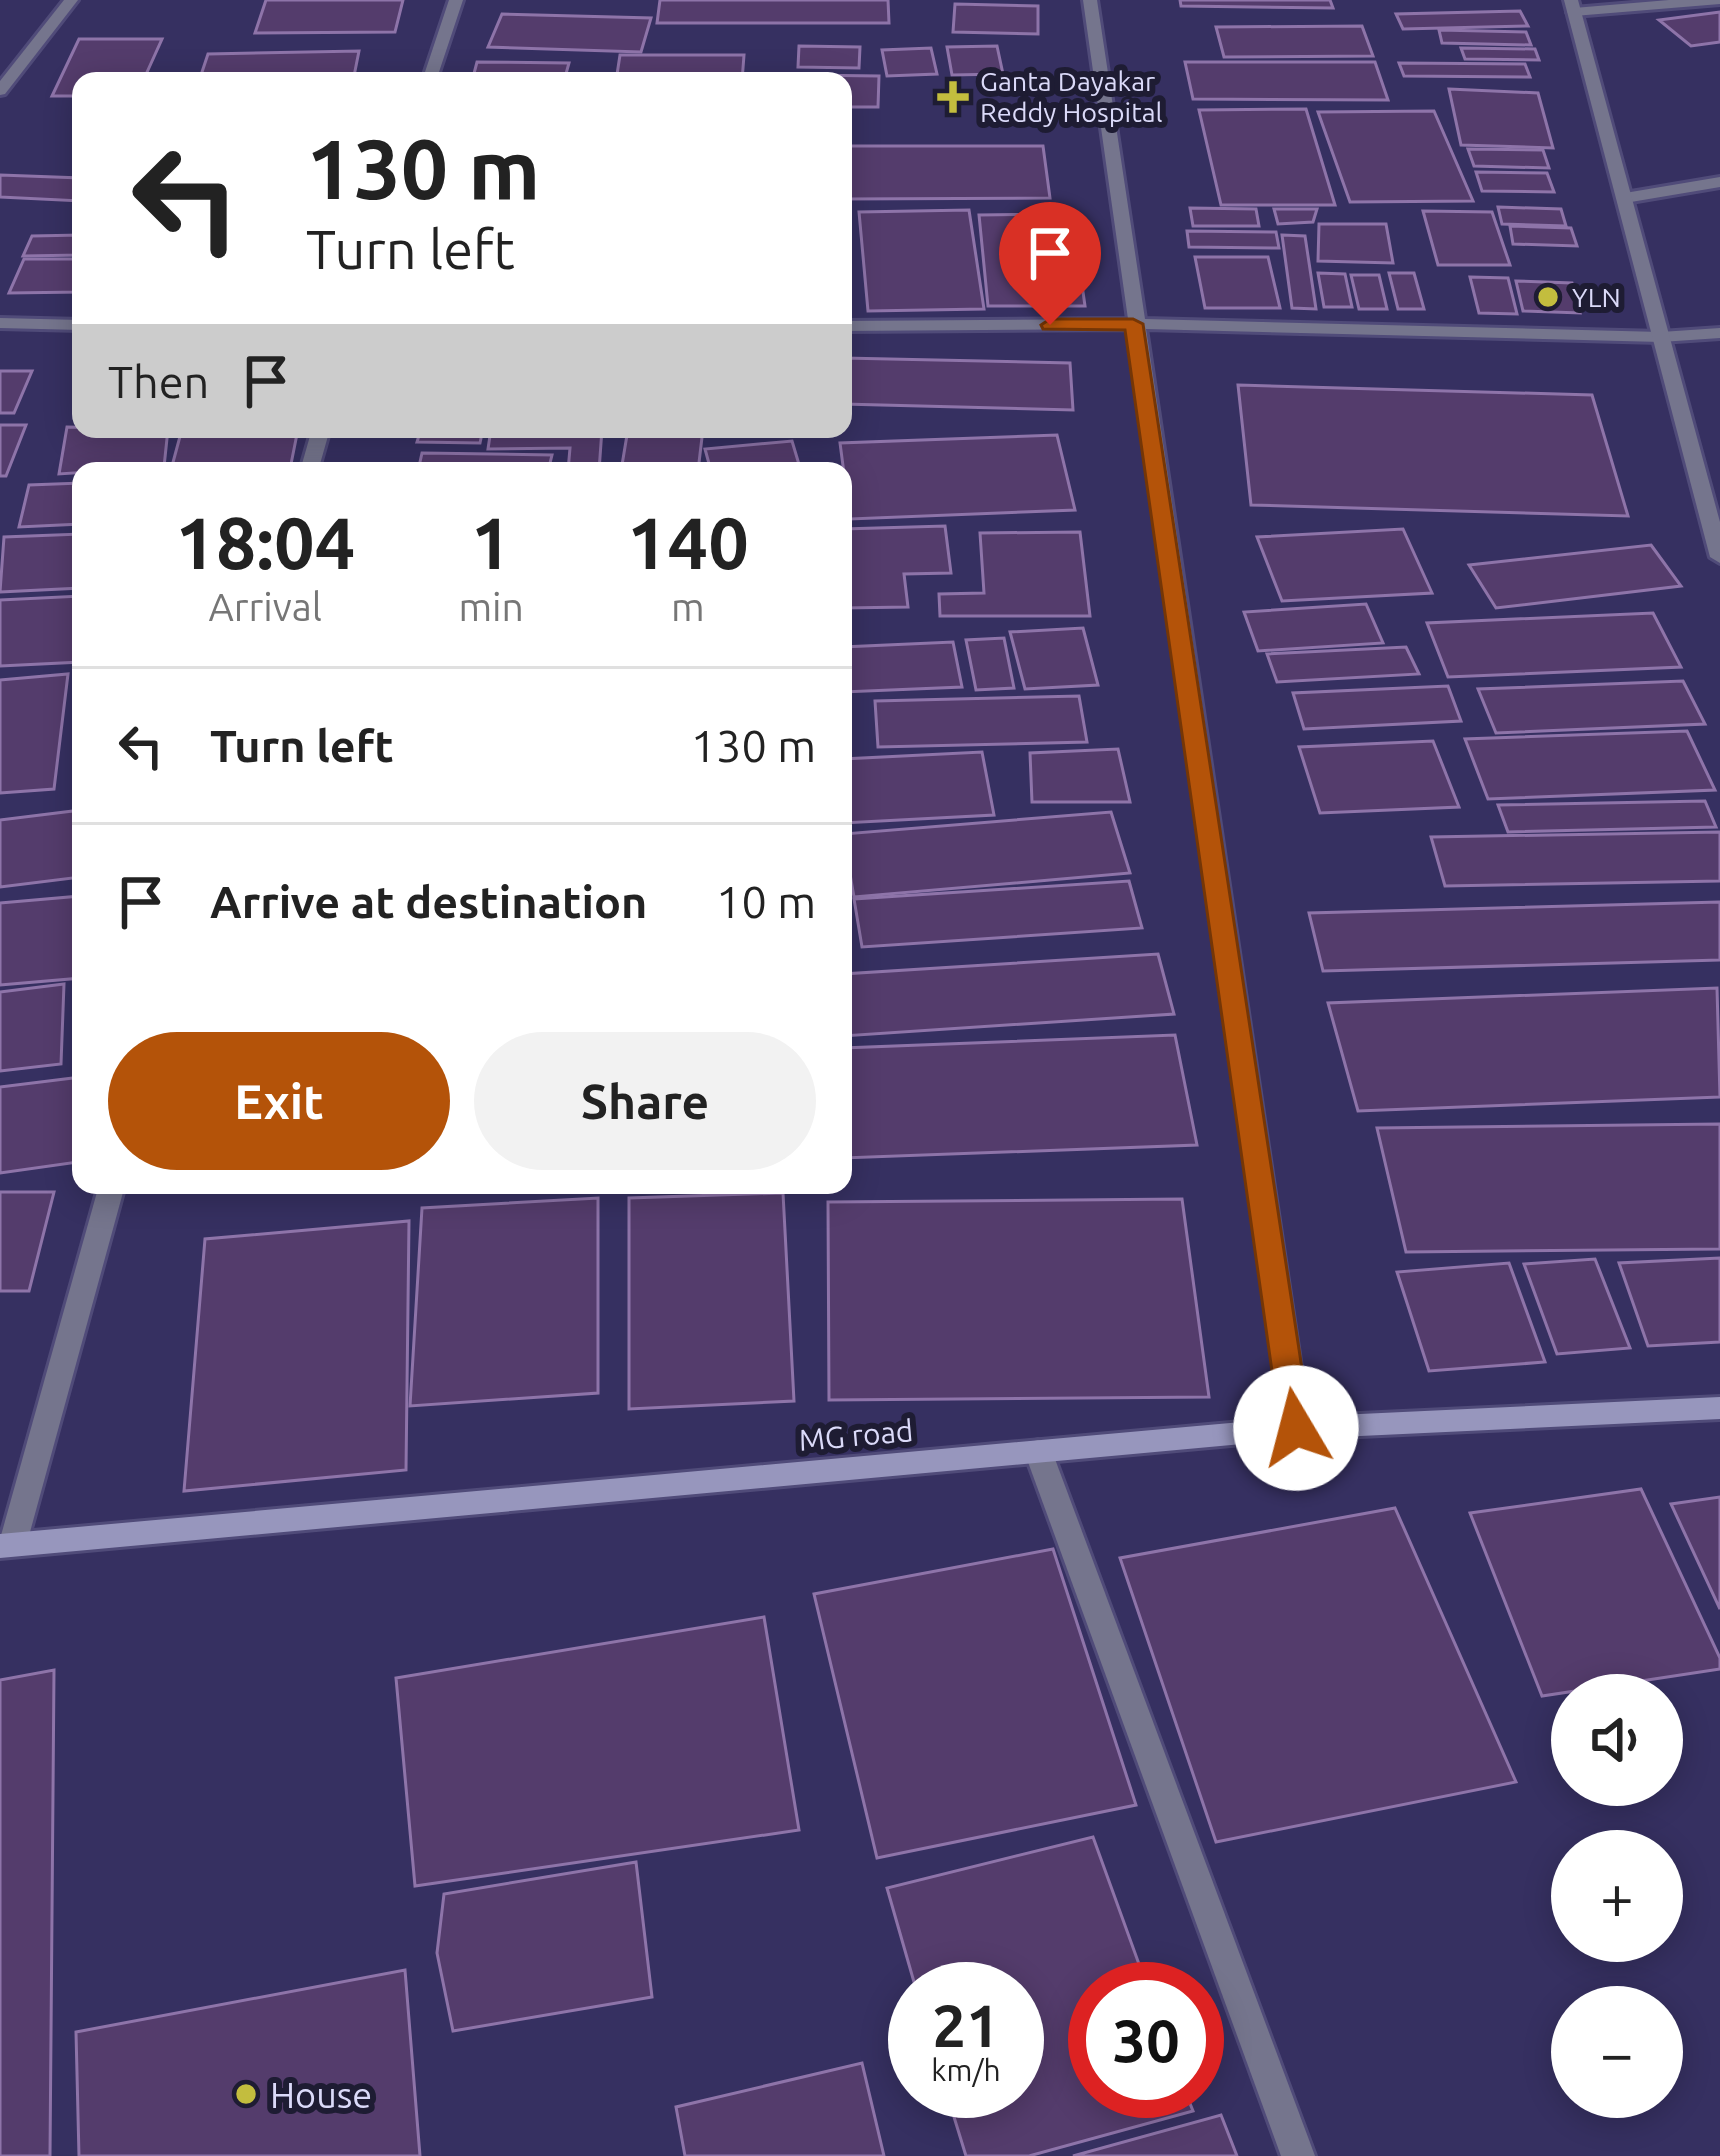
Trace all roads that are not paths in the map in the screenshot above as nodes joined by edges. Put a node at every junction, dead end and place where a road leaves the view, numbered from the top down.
1 (71, 0) edge
2 (456, 0) edge
3 (1090, 0) edge
4 (1720, 0) edge
5 (1572, 6) edge
6 (432, 72) edge
7 (0, 91) edge
8 (1720, 182) edge
9 (1624, 198) junction
10 (0, 323) edge
11 (1133, 324) junction
12 (72, 325) edge
13 (852, 326) edge
14 (1720, 333) edge
15 (1661, 337) junction
16 (1720, 556) edge
17 (109, 1194) edge
18 (1720, 1408) edge
19 (1296, 1428) junction
20 (1038, 1451) junction
21 (7, 1545) edge
22 (1298, 2156) edge

1 - 7 street
2 - 6 street
3 - 11 street
4 - 5 street
5 - 9 street
8 - 9 street
9 - 15 street
10 - 12 street
11 - 13 street
11 - 15 street
11 - 19 street
14 - 15 street
15 - 16 street
17 - 21 street
18 - 19 main road, MG road
19 - 20 main road, MG road
20 - 21 main road, MG road
20 - 22 street

